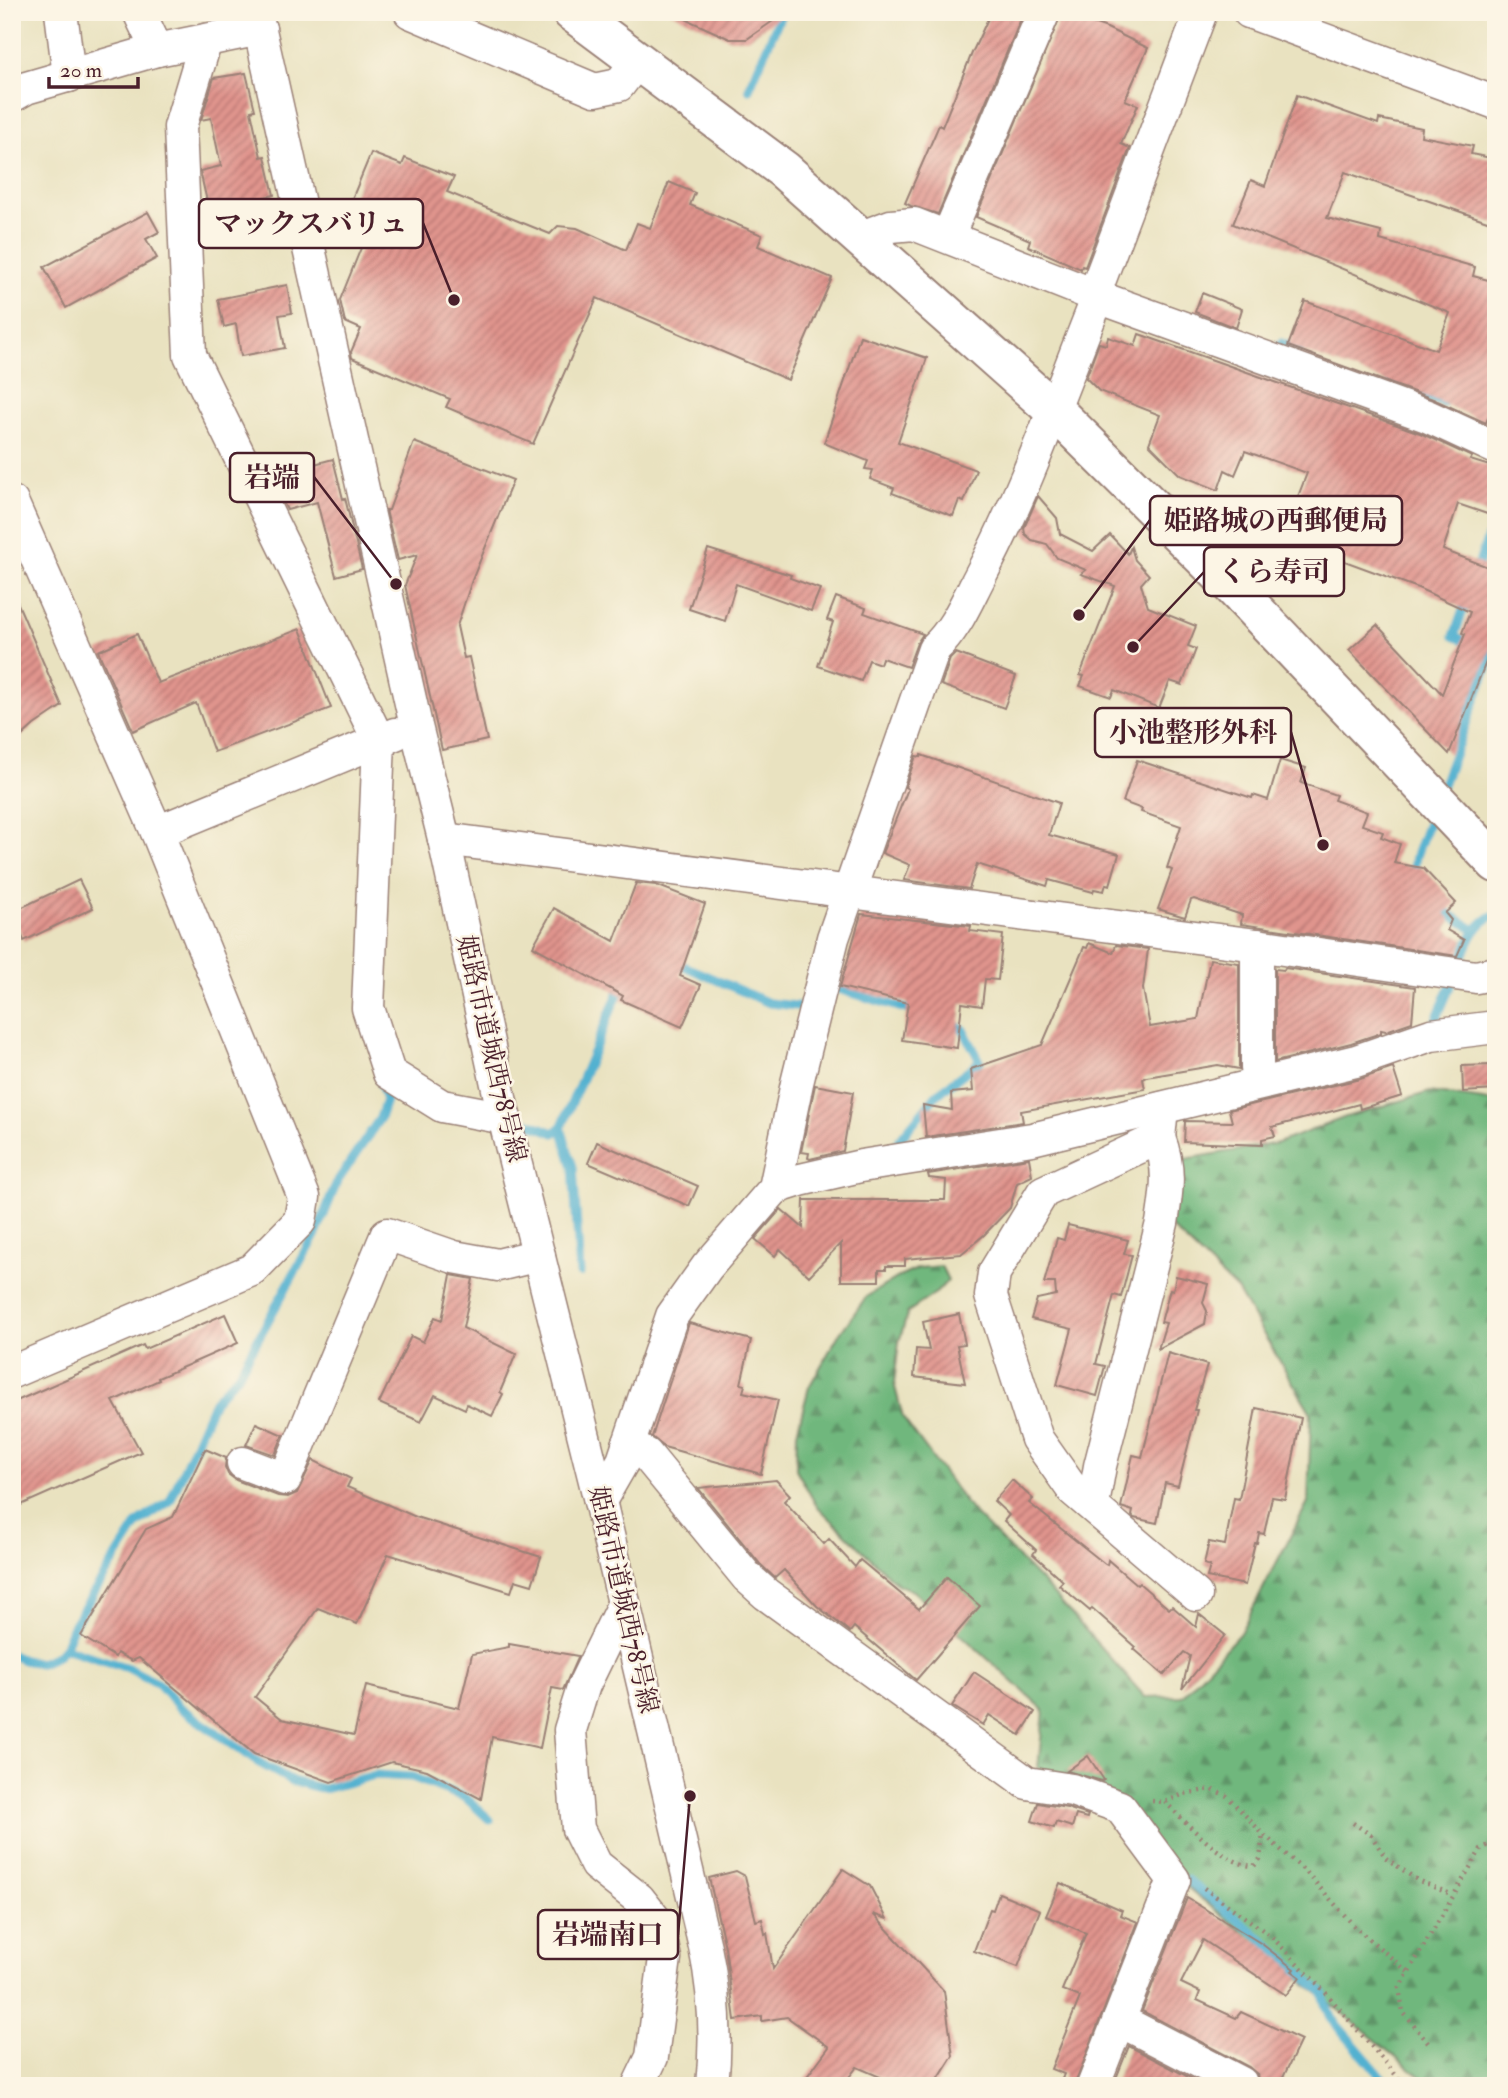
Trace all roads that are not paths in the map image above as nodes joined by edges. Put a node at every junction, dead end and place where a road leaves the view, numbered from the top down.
1 (61, 12) edge
2 (139, 12) edge
3 (410, 12) edge
4 (572, 12) edge
5 (1044, 12) edge
6 (1201, 12) edge
7 (1250, 12) edge
8 (258, 21) edge
9 (206, 40) junction
10 (157, 50) junction
11 (638, 60) junction
12 (69, 76) junction
13 (12, 96) edge
14 (1496, 103) edge
15 (948, 236) junction
16 (859, 238) junction
17 (1100, 298) junction
18 (1055, 411) junction
19 (1496, 448) edge
20 (12, 502) edge
21 (416, 726) junction
22 (379, 741) junction
23 (157, 832) junction
24 (444, 839) junction
25 (1496, 863) edge
26 (850, 893) junction
27 (1257, 945) junction
28 (1496, 973) edge
29 (1496, 1027) edge
30 (1260, 1083) junction
31 (505, 1118) junction
32 (1161, 1123) junction
33 (775, 1188) junction
34 (539, 1255) junction
35 (12, 1372) edge
36 (628, 1445) junction
37 (243, 1463) dead end
38 (600, 1501) junction
39 (1093, 1505) junction
40 (1196, 1595) dead end
41 (624, 1603) junction
42 (1119, 2020) junction
43 (712, 2080) edge
44 (1241, 2083) dead end
45 (638, 2086) edge
46 (1093, 2086) edge

1 - 12 street
2 - 10 street
3 - 11 street
4 - 11 street
5 - 15 street
6 - 17 street
7 - 14 street
8 - 9 street
8 - 21 street, 姫路市道城西78号線
9 - 10 street
9 - 22 street
10 - 12 street
11 - 16 street
12 - 13 street
15 - 16 street
15 - 17 street
16 - 18 street
17 - 18 street
17 - 19 street
18 - 25 street
18 - 26 street
20 - 23 street
21 - 22 street
21 - 24 street, 姫路市道城西78号線
22 - 23 street
22 - 31 street
23 - 35 street
24 - 26 street
24 - 31 street, 姫路市道城西78号線
26 - 27 street
26 - 33 street
27 - 28 street
27 - 30 street
29 - 30 street
30 - 32 street
31 - 34 street, 姫路市道城西78号線
32 - 33 street
32 - 39 street
32 - 39 street
33 - 36 street
34 - 37 street
34 - 38 street, 姫路市道城西78号線
36 - 38 street
36 - 42 street
38 - 41 street, 姫路市道城西78号線
39 - 40 street
41 - 43 street, 姫路市道城西78号線
41 - 45 street
42 - 44 street
42 - 46 street

